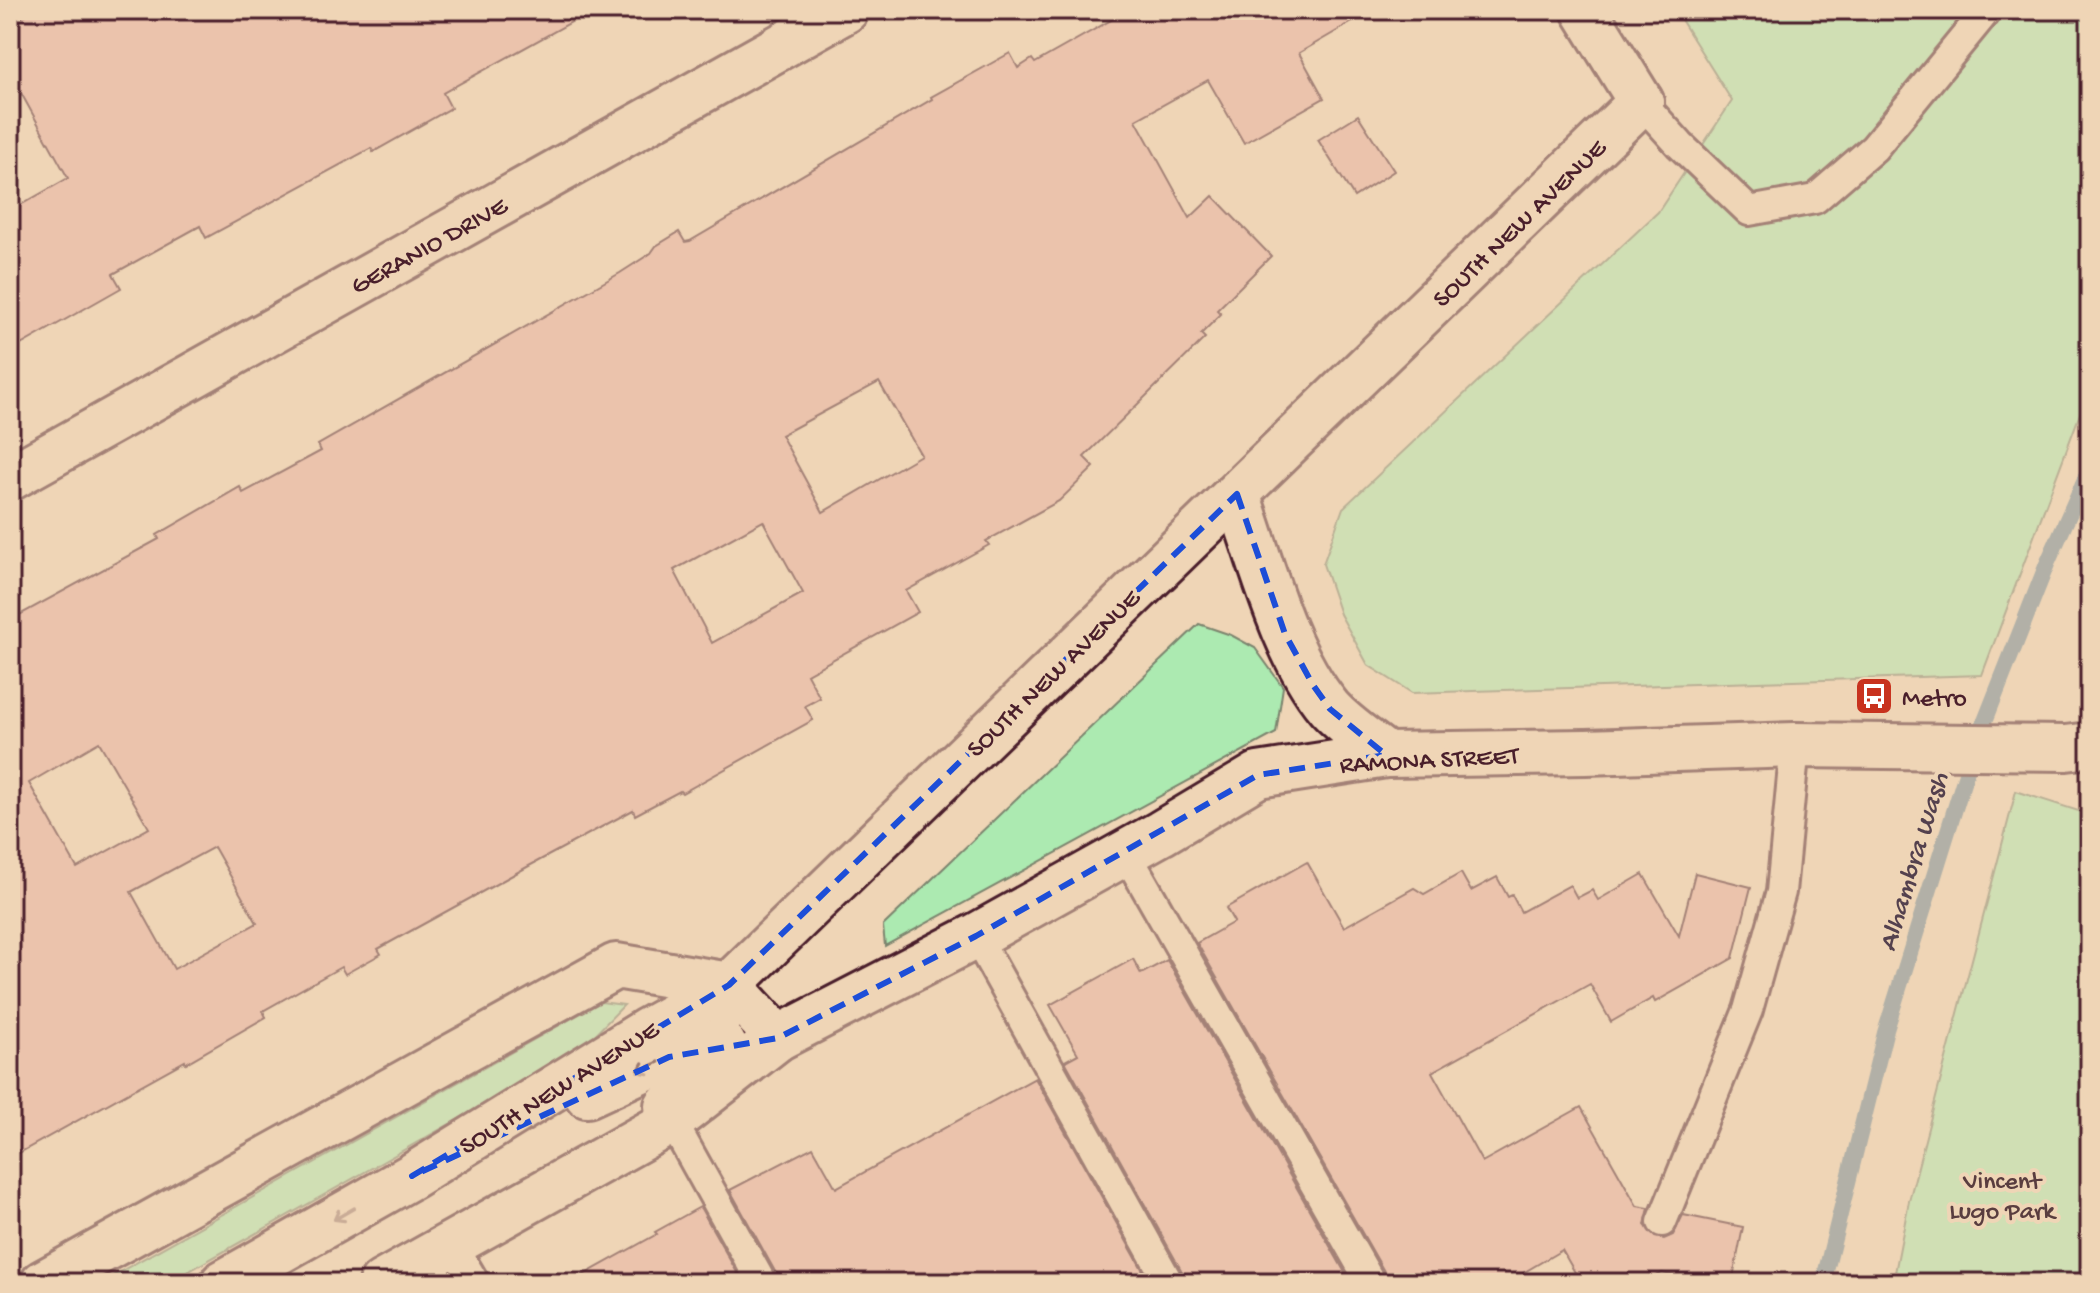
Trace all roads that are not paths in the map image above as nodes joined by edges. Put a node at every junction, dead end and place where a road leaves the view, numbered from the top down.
1 (846, 10) edge
2 (1584, 10) edge
3 (1987, 10) edge
4 (1641, 102) junction
5 (10, 478) edge
6 (1237, 494) junction
7 (1795, 745) junction
8 (2078, 747) edge
9 (1386, 755) junction
10 (1126, 853) junction
11 (976, 936) junction
12 (729, 985) junction
13 (778, 1038) junction
14 (709, 1047) junction
15 (672, 1121) junction
16 (412, 1176) junction
17 (1662, 1222) dead end
18 (452, 1244) junction
19 (43, 1283) edge
20 (223, 1283) edge
21 (354, 1283) edge
22 (382, 1283) edge
23 (475, 1283) edge
24 (762, 1283) edge
25 (1169, 1283) edge
26 (1371, 1283) edge

1 - 5 street, GERANIO DRIVE
2 - 4 street
3 - 4 lane
4 - 6 street, SOUTH NEW AVENUE
6 - 9 street
6 - 12 street, SOUTH NEW AVENUE
7 - 8 street, RAMONA STREET
7 - 9 street, RAMONA STREET
7 - 17 lane
9 - 10 street, RAMONA STREET
10 - 11 street, RAMONA STREET
10 - 26 lane
11 - 13 street, RAMONA STREET
11 - 25 lane
12 - 13 street
12 - 14 street
12 - 16 street, SOUTH NEW AVENUE
12 - 19 street
13 - 14 street, SOUTH NEW AVENUE
13 - 15 street, RAMONA STREET
14 -> 16 street, SOUTH NEW AVENUE
14 - 21 street
15 - 18 street
15 - 24 lane
16 -> 20 street, SOUTH NEW AVENUE
18 - 22 street
18 - 23 lane

